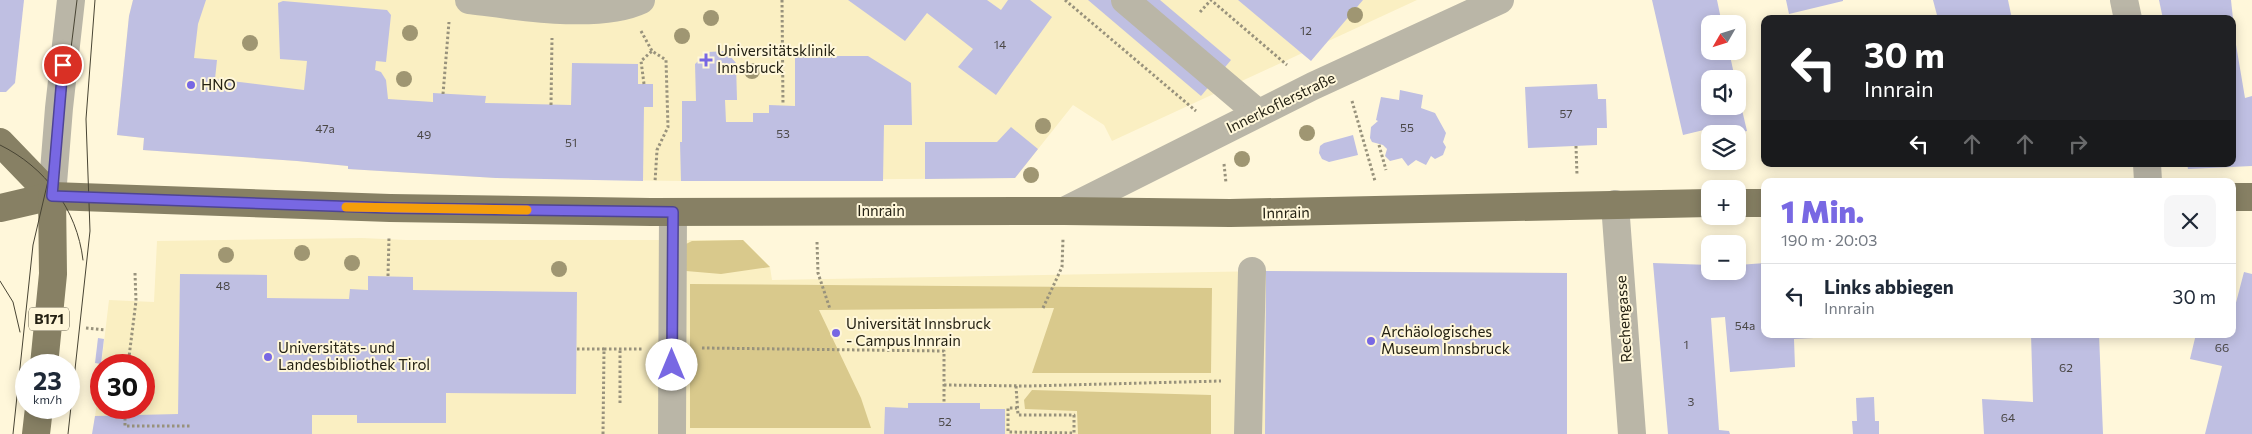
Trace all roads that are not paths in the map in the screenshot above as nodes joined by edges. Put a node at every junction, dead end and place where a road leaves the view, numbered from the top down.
1 (71, 0) edge
2 (641, 0) edge
3 (1124, 0) edge
4 (1500, 0) edge
5 (2124, 0) edge
6 (481, 1) edge
7 (2127, 15) edge
8 (1258, 113) junction
9 (0, 142) edge
10 (52, 196) junction
11 (2236, 197) edge
12 (2252, 197) edge
13 (1701, 203) edge
14 (1746, 203) edge
15 (1761, 203) edge
16 (1615, 204) junction
17 (0, 208) edge
18 (1064, 211) junction
19 (662, 212) junction
20 (1252, 271) dead end
21 (45, 354) edge
22 (38, 419) edge
23 (1253, 425) edge
24 (36, 434) edge
25 (672, 434) edge
26 (1632, 434) edge

1 - 10 street
2 - 6 street
3 - 8 street
4 - 8 street, Innerkoflerstraße
5 - 7 street
8 - 18 street, Innerkoflerstraße
9 - 10 main road
10 - 17 main road, Innrain
10 - 19 main road, Innrain
10 - 21 main road, B171
11 - 12 main road
13 - 16 main road, Innrain
14 - 15 main road
16 - 18 main road, Innrain
16 - 26 street, Rechengasse
18 - 19 main road, Innrain
19 - 25 street
20 - 23 street
22 - 24 main road

